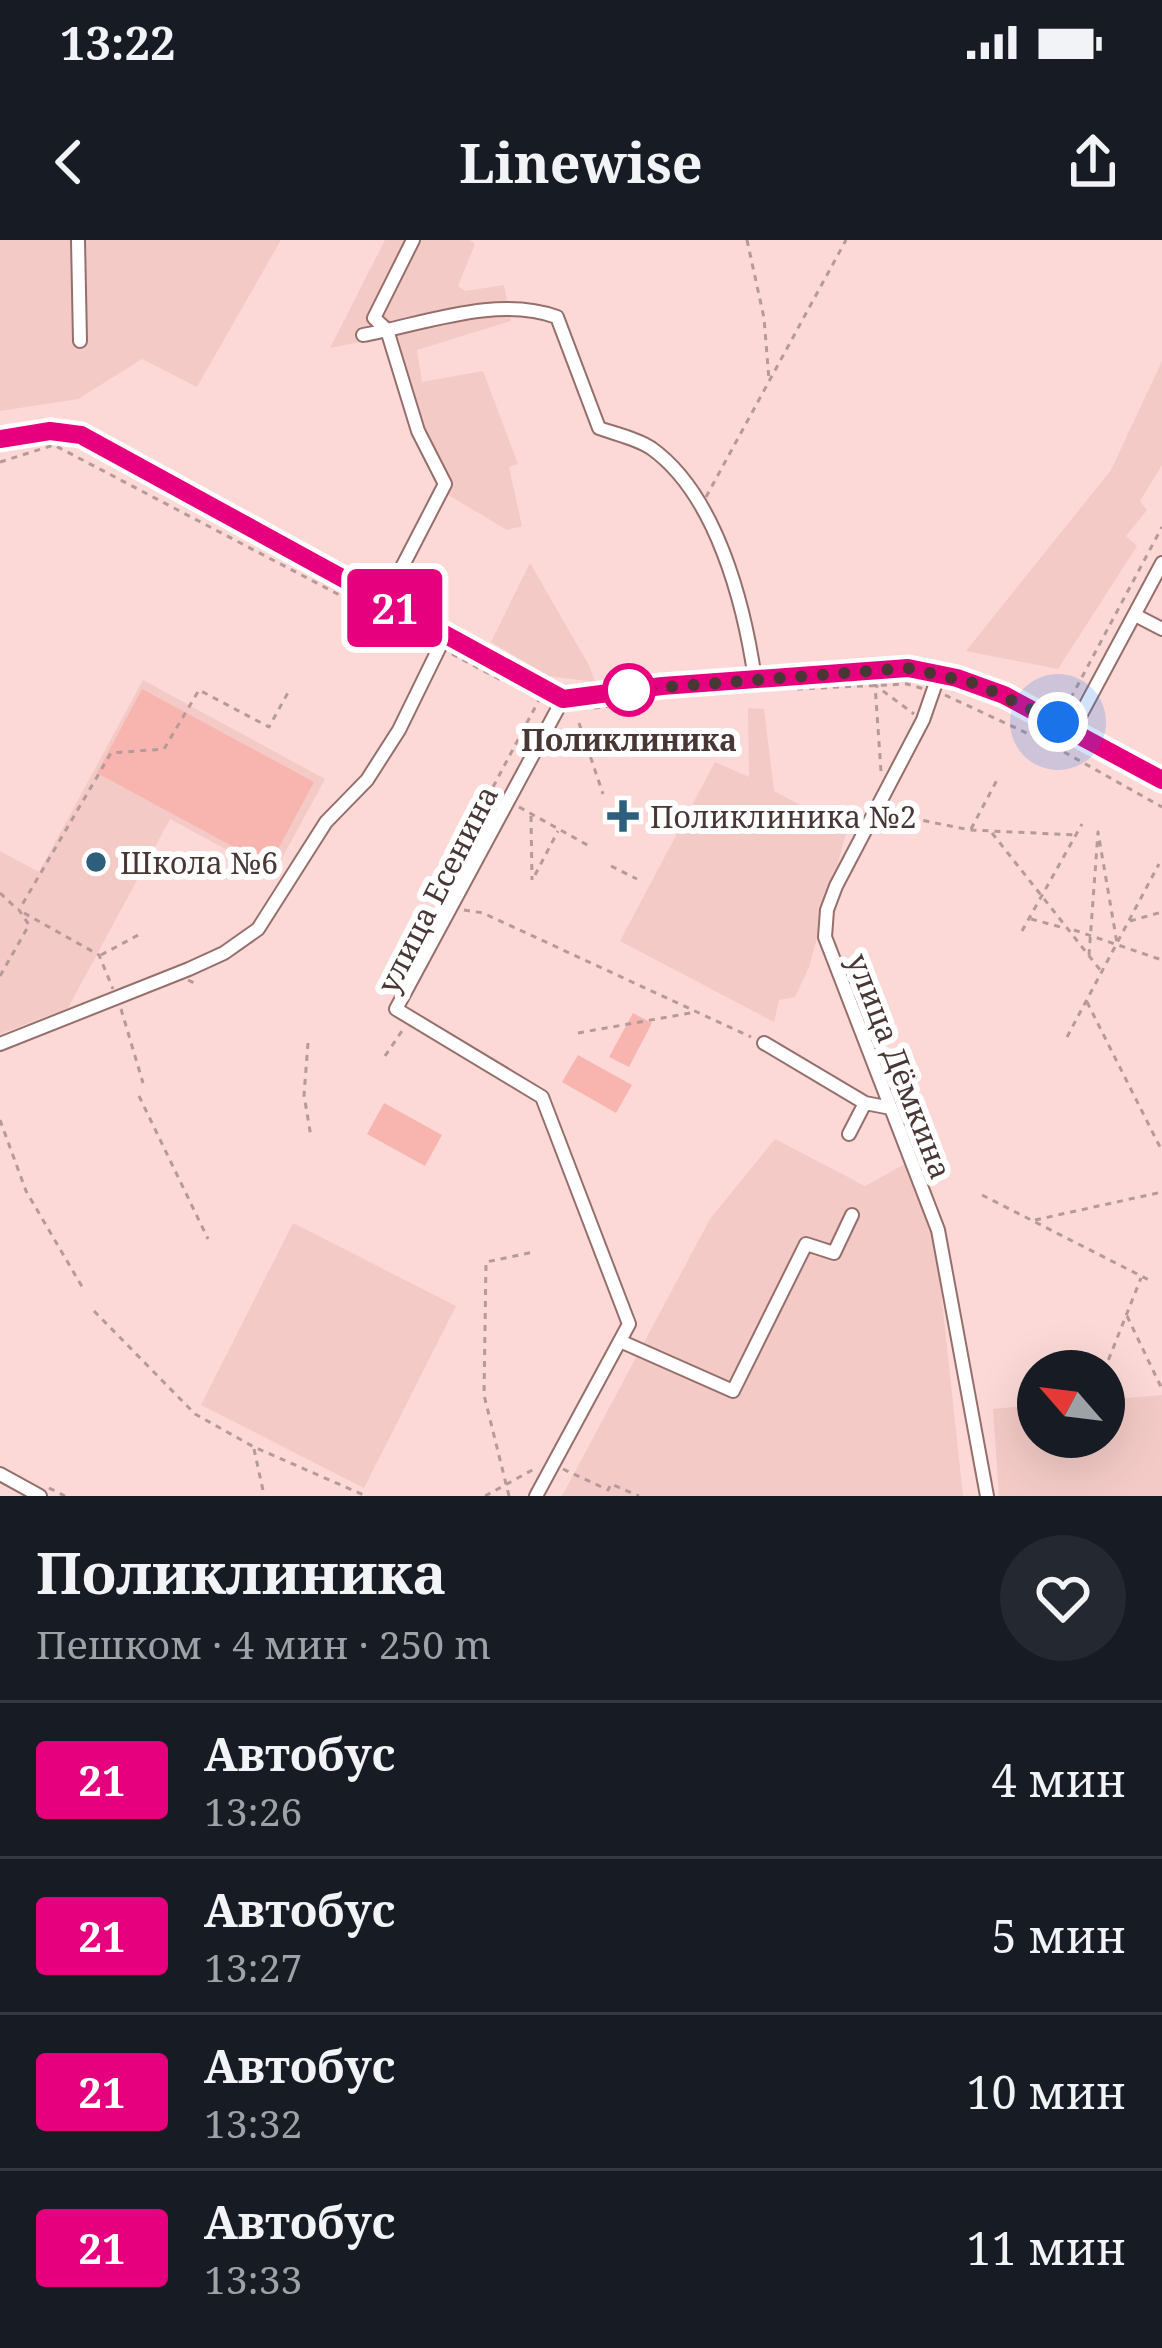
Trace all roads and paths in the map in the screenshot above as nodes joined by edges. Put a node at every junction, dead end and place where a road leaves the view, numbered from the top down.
1 (78, 240) edge
2 (413, 240) edge
3 (747, 240) edge
4 (846, 240) edge
5 (387, 330) junction
6 (363, 335) dead end
7 (80, 341) dead end
8 (769, 382) junction
9 (0, 439) edge
10 (0, 462) edge
11 (700, 503) junction
12 (1162, 527) edge
13 (1159, 538) edge
14 (1162, 563) edge
15 (384, 602) junction
16 (1136, 615) junction
17 (1162, 629) edge
18 (442, 642) junction
19 (940, 674) junction
20 (499, 679) dead end
21 (755, 679) junction
22 (875, 686) junction
23 (290, 689) dead end
24 (788, 690) dead end
25 (934, 692) junction
26 (562, 701) junction
27 (634, 702) dead end
28 (593, 708) dead end
29 (923, 720) junction
30 (1058, 722) junction
31 (580, 724) dead end
32 (1072, 729) junction
33 (997, 780) dead end
34 (1162, 780) edge
35 (494, 787) dead end
36 (603, 794) dead end
37 (883, 796) junction
38 (509, 802) junction
39 (1162, 807) edge
40 (531, 814) junction
41 (1082, 824) dead end
42 (559, 829) junction
43 (970, 830) junction
44 (991, 831) junction
45 (1076, 835) junction
46 (591, 847) dead end
47 (1159, 864) edge
48 (611, 866) dead end
49 (637, 879) dead end
50 (0, 893) edge
51 (1044, 896) junction
52 (451, 909) junction
53 (19, 910) junction
54 (1162, 912) edge
55 (1031, 919) junction
56 (1128, 921) junction
57 (1069, 929) junction
58 (1022, 931) dead end
59 (142, 933) dead end
60 (1093, 936) junction
61 (1117, 943) junction
62 (1088, 955) junction
63 (99, 956) junction
64 (1162, 960) edge
65 (1101, 971) junction
66 (0, 976) edge
67 (118, 999) junction
68 (1086, 1000) junction
69 (698, 1012) junction
70 (410, 1018) junction
71 (578, 1033) dead end
72 (1066, 1037) dead end
73 (308, 1043) dead end
74 (764, 1043) joint
75 (0, 1045) edge
76 (385, 1056) dead end
77 (143, 1083) dead end
78 (139, 1096) dead end
79 (865, 1103) junction
80 (891, 1108) junction
81 (0, 1120) edge
82 (849, 1134) dead end
83 (311, 1137) dead end
84 (1161, 1149) edge
85 (1162, 1192) edge
86 (982, 1195) dead end
87 (852, 1215) dead end
88 (1033, 1220) junction
89 (208, 1239) dead end
90 (534, 1252) dead end
91 (1142, 1276) junction
92 (1151, 1281) dead end
93 (84, 1290) dead end
94 (94, 1311) dead end
95 (1126, 1314) junction
96 (620, 1341) junction
97 (1112, 1350) edge
98 (1162, 1389) edge
99 (254, 1447) junction
100 (559, 1463) junction
101 (0, 1474) edge
102 (505, 1482) junction
103 (264, 1495) edge
104 (40, 1496) edge
105 (366, 1496) edge
106 (485, 1496) edge
107 (508, 1496) edge
108 (536, 1496) edge
109 (639, 1496) edge
110 (987, 1496) edge

1 - 7 street
2 - 5 street
3 - 8 path
4 - 8 path
5 - 6 street
5 - 11 street
5 - 15 street
8 - 11 path
9 - 15 street
10 - 18 path
11 - 21 street
12 - 13 path
13 - 30 path
14 - 16 street
15 - 18 street
16 - 17 street
16 - 32 street
18 - 20 path
18 - 26 street
18 - 67 street
19 - 21 street
19 - 25 street, улица Дёмкина
19 - 30 street
21 - 26 street
22 - 24 path
22 - 25 path
22 - 29 path
22 - 37 path
23 - 53 path
25 - 29 street, улица Дёмкина
25 - 39 path
26 - 35 path
26 - 38 street, улица Есенина
27 - 28 path
29 - 37 street, улица Дёмкина
30 - 32 street
31 - 36 path
32 - 34 street
33 - 43 path
37 - 43 path
37 - 80 street, улица Дёмкина
38 - 40 path
38 - 52 street, улица Есенина
40 - 42 path
40 - 42 path
41 - 45 path
42 - 46 path
43 - 44 path
44 - 45 path
44 - 51 path
45 - 51 path
47 - 56 path
48 - 49 path
50 - 53 path
51 - 55 path
51 - 57 path
52 - 69 path
52 - 70 street, улица Есенина
53 - 63 path
53 - 66 path
54 - 56 path
55 - 57 path
55 - 58 path
56 - 61 path
57 - 60 path
57 - 62 path
59 - 63 path
60 - 61 path
60 - 61 path
60 - 62 path
61 - 64 path
61 - 65 path
62 - 65 path
63 - 67 path
65 - 68 path
67 - 75 street
67 - 77 path
68 - 72 path
68 - 84 path
69 - 71 path
69 - 74 path
70 - 76 path
70 - 96 street, улица Есенина
73 - 83 path
74 - 79 street
78 - 89 path
79 - 80 street
79 - 82 street
80 - 110 street, улица Дёмкина
81 - 93 path
85 - 88 path
86 - 88 path
87 - 96 street
88 - 91 path
90 - 102 path
91 - 92 path
91 - 95 path
94 - 99 path
95 - 97 path
95 - 98 path
96 - 100 street
99 - 103 path
99 - 105 path
100 - 102 path
100 - 108 street
100 - 109 path
101 - 104 street
102 - 106 path
102 - 107 path

